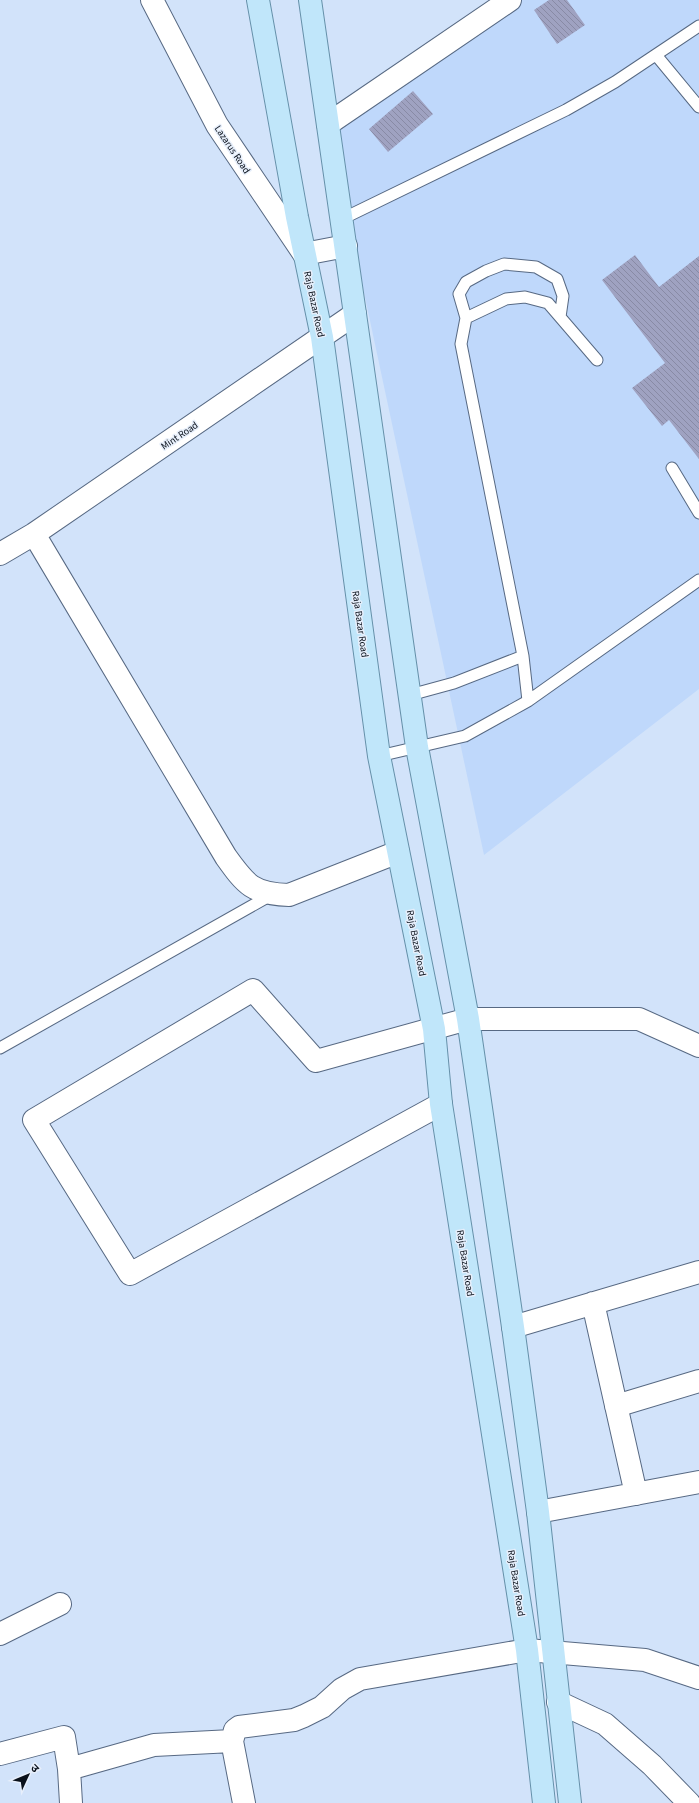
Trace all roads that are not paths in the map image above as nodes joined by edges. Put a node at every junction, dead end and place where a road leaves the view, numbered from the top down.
1 (152, 0) edge
2 (258, 0) edge
3 (310, 0) edge
4 (510, 0) edge
5 (699, 26) edge
6 (656, 55) junction
7 (699, 107) edge
8 (328, 124) junction
9 (342, 219) junction
10 (346, 246) junction
11 (304, 254) junction
12 (355, 314) junction
13 (560, 317) junction
14 (466, 318) junction
15 (322, 337) junction
16 (597, 360) dead end
17 (672, 468) dead end
18 (699, 513) edge
19 (34, 534) junction
20 (0, 554) edge
21 (699, 580) edge
22 (523, 656) junction
23 (410, 695) junction
24 (528, 701) junction
25 (417, 747) junction
26 (379, 756) junction
27 (398, 852) junction
28 (272, 894) junction
29 (468, 1019) junction
30 (434, 1029) junction
31 (699, 1046) edge
32 (0, 1048) edge
33 (441, 1104) junction
34 (699, 1272) edge
35 (593, 1302) junction
36 (513, 1327) junction
37 (699, 1381) edge
38 (616, 1406) junction
39 (698, 1488) edge
40 (636, 1494) junction
41 (538, 1512) junction
42 (60, 1604) dead end
43 (0, 1634) edge
44 (527, 1650) junction
45 (554, 1654) junction
46 (699, 1678) edge
47 (558, 1702) junction
48 (232, 1741) junction
49 (0, 1754) edge
50 (69, 1769) junction
51 (71, 1803) edge
52 (244, 1803) edge
53 (544, 1803) edge
54 (570, 1803) edge
55 (689, 1803) edge

1 - 11 street, Lazarus Road
2 - 11 main road, Raja Bazar Road
3 - 8 main road
4 - 8 street
5 - 6 lane
6 - 7 lane
6 - 9 lane
8 - 9 main road
9 - 10 main road
10 - 11 street
10 - 12 main road
11 - 15 main road, Raja Bazar Road
12 - 15 street, Mint Road
12 - 23 main road
13 - 14 lane
13 - 14 lane
13 - 16 lane
14 - 22 lane
15 - 19 street, Mint Road
15 - 26 main road, Raja Bazar Road
17 - 18 lane
19 - 20 street, Mint Road
19 - 28 street
21 - 24 lane
22 - 23 lane
22 - 24 lane
23 - 25 main road
24 - 25 lane
25 - 26 lane
25 - 29 main road
26 - 27 main road, Raja Bazar Road
27 - 28 street
27 - 30 main road, Raja Bazar Road
28 - 32 lane
29 - 30 street
29 - 31 street
29 - 36 main road
30 - 33 main road, Raja Bazar Road
30 - 33 street
33 - 44 main road, Raja Bazar Road
34 - 35 street
35 - 36 street
35 - 38 street
36 - 41 main road
37 - 38 street
38 - 40 street
39 - 40 street
40 - 41 street
41 - 45 main road
42 - 43 street
44 - 45 street
44 - 48 street
44 - 53 main road, Raja Bazar Road
45 - 46 street
45 - 47 main road
47 - 54 main road
47 - 55 street
48 - 50 street
48 - 52 street
49 - 50 street
50 - 51 street

